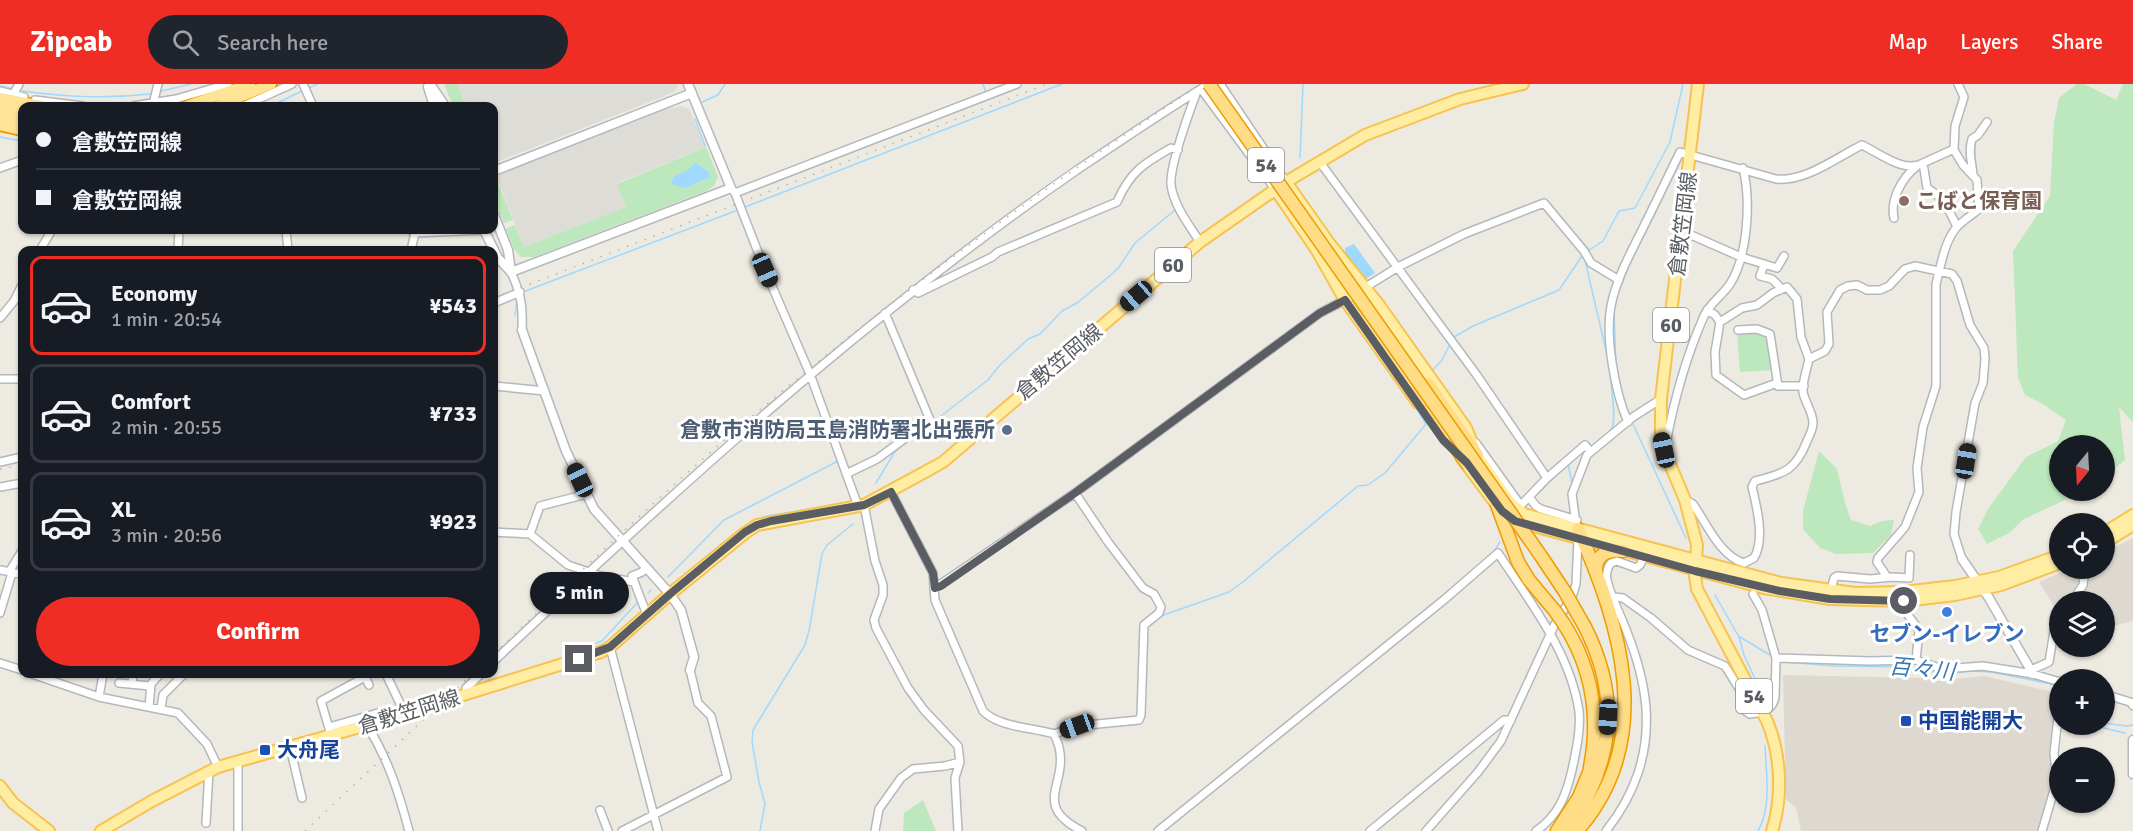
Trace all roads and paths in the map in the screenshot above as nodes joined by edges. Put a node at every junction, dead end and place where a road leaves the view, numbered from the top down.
1 (19, 84) edge
2 (158, 84) edge
3 (228, 84) edge
4 (250, 84) edge
5 (271, 84) edge
6 (292, 84) edge
7 (303, 84) edge
8 (429, 84) edge
9 (688, 84) edge
10 (993, 84) edge
11 (1017, 84) edge
12 (1220, 84) edge
13 (1523, 84) edge
14 (1698, 84) edge
15 (1958, 84) edge
16 (1204, 87) edge
17 (0, 91) edge
18 (996, 92) junction
19 (692, 93) junction
20 (13, 95) junction
21 (0, 98) edge
22 (20, 102) edge
23 (58, 102) edge
24 (154, 102) edge
25 (162, 102) edge
26 (198, 102) edge
27 (228, 102) edge
28 (252, 102) edge
29 (311, 102) edge
30 (433, 102) edge
31 (442, 102) edge
32 (0, 106) edge
33 (18, 110) edge
34 (0, 116) edge
35 (18, 120) edge
36 (1987, 122) dead end
37 (0, 125) edge
38 (18, 129) edge
39 (0, 130) edge
40 (18, 134) edge
41 (1176, 149) junction
42 (1954, 149) junction
43 (1687, 153) junction
44 (18, 161) edge
45 (1319, 161) junction
46 (1920, 165) junction
47 (0, 168) edge
48 (1743, 168) junction
49 (498, 169) edge
50 (1972, 175) junction
51 (1286, 182) junction
52 (1275, 189) junction
53 (733, 190) junction
54 (1894, 218) dead end
55 (498, 225) edge
56 (1957, 227) junction
57 (1682, 231) junction
58 (1198, 239) junction
59 (1323, 247) junction
60 (1784, 256) dead end
61 (1741, 257) junction
62 (498, 258) edge
63 (1764, 265) junction
64 (1398, 267) junction
65 (1939, 271) junction
66 (512, 272) junction
67 (1621, 280) junction
68 (1368, 286) junction
69 (1781, 288) junction
70 (913, 290) junction
71 (520, 292) junction
72 (18, 293) edge
73 (1345, 300) junction
74 (498, 301) edge
75 (1707, 310) junction
76 (885, 313) junction
77 (0, 318) edge
78 (1720, 322) junction
79 (522, 330) joint
80 (1738, 330) dead end
81 (1809, 359) junction
82 (810, 374) junction
83 (0, 379) edge
84 (18, 379) edge
85 (1777, 383) junction
86 (498, 386) edge
87 (1804, 386) junction
88 (545, 391) junction
89 (1661, 399) junction
90 (1631, 419) junction
91 (1466, 428) junction
92 (1589, 449) junction
93 (1664, 450) junction
94 (1478, 455) junction
95 (18, 458) edge
96 (0, 462) edge
97 (1467, 463) junction
98 (846, 474) junction
99 (1547, 478) junction
100 (18, 484) edge
101 (0, 487) edge
102 (891, 492) junction
103 (1075, 493) junction
104 (586, 494) junction
105 (1531, 499) junction
106 (1685, 500) junction
107 (1497, 505) junction
108 (861, 506) junction
109 (1524, 514) junction
110 (2133, 515) edge
111 (1510, 518) junction
112 (2133, 525) edge
113 (2115, 526) edge
114 (498, 532) edge
115 (1507, 532) junction
116 (1579, 532) junction
117 (530, 534) junction
118 (2115, 536) edge
119 (622, 542) junction
120 (1623, 551) junction
121 (1910, 555) dead end
122 (1644, 557) junction
123 (18, 558) edge
124 (1962, 559) joint
125 (2049, 559) edge
126 (1696, 566) junction
127 (2049, 566) edge
128 (646, 568) junction
129 (0, 570) edge
130 (10, 572) junction
131 (588, 572) junction
132 (18, 573) edge
133 (1596, 574) junction
134 (1887, 577) junction
135 (634, 582) junction
136 (1981, 586) junction
137 (935, 588) junction
138 (1831, 590) junction
139 (670, 594) junction
140 (1753, 594) dead end
141 (1614, 597) junction
142 (1904, 601) junction
143 (0, 613) edge
144 (647, 615) junction
145 (1584, 627) junction
146 (1549, 632) junction
147 (610, 647) junction
148 (498, 657) edge
149 (2050, 657) edge
150 (1776, 658) junction
151 (1916, 660) junction
152 (0, 663) edge
153 (18, 669) edge
154 (690, 670) joint
155 (2032, 672) junction
156 (44, 678) edge
157 (102, 678) edge
158 (133, 678) edge
159 (157, 678) edge
160 (180, 678) edge
161 (363, 678) edge
162 (366, 678) edge
163 (388, 678) edge
164 (476, 678) edge
165 (2049, 680) edge
166 (119, 683) dead end
167 (132, 684) junction
168 (369, 685) dead end
169 (150, 686) junction
170 (468, 694) junction
171 (99, 697) junction
172 (2115, 698) edge
173 (2133, 704) edge
174 (149, 707) junction
175 (161, 709) junction
176 (404, 710) junction
177 (1762, 712) junction
178 (378, 713) dead end
179 (1511, 720) junction
180 (368, 725) junction
181 (330, 731) junction
182 (1054, 734) junction
183 (2056, 735) edge
184 (2133, 740) edge
185 (290, 747) junction
186 (238, 760) junction
187 (960, 762) junction
188 (214, 769) junction
189 (1589, 774) junction
190 (2133, 774) edge
191 (1, 792) edge
192 (302, 798) dead end
193 (600, 810) dead end
194 (653, 816) junction
195 (206, 823) dead end
196 (49, 831) edge
197 (101, 831) edge
198 (238, 831) edge
199 (409, 831) edge
200 (608, 831) edge
201 (622, 831) edge
202 (658, 831) edge
203 (875, 831) edge
204 (958, 831) edge
205 (1083, 831) edge
206 (1158, 831) edge
207 (1370, 831) edge
208 (1426, 831) edge
209 (1536, 831) edge
210 (1557, 831) edge
211 (1567, 831) edge
212 (1577, 831) edge
213 (1606, 831) edge
214 (1772, 831) edge
215 (2042, 831) edge

1 - 20 street
2 - 24 street
3 - 25 street
4 - 26 highway
5 - 27 highway
6 - 28 street
7 - 29 street
8 - 30 street
8 - 31 street
9 - 19 street
10 - 18 street
11 - 18 street
12 - 51 street
13 - 45 main road, 倉敷笠岡線 / 60
14 - 43 main road, 倉敷笠岡線 / 60
15 - 42 street
16 - 41 street
16 - 52 street
16 - 59 highway, 54, bridge
16 - 70 street
17 - 20 street
18 - 53 street
19 - 49 street
19 - 53 street
20 - 23 street
21 - 22 highway
32 - 33 highway
34 - 35 highway
36 - 50 street
37 - 38 highway
39 - 40 street
41 - 58 street
41 - 70 street
42 - 46 street
42 - 50 street
43 - 48 street
43 - 57 main road, 倉敷笠岡線 / 60
43 - 67 street
44 - 47 street
45 - 51 main road, 倉敷笠岡線 / 60
45 - 64 street
46 - 48 street
46 - 54 street
46 - 56 street
48 - 61 street
50 - 56 street
51 - 52 main road, 倉敷笠岡線 / 60
51 - 68 main road
52 - 58 main road, 倉敷笠岡線 / 60
52 - 73 main road
53 - 66 street
53 - 82 street
55 - 66 street
56 - 65 street
57 - 61 street
57 - 89 main road, 倉敷笠岡線 / 60
58 - 102 main road, 倉敷笠岡線 / 60
59 - 94 highway, 54, bridge
59 - 97 highway, 54, bridge
59 - 145 highway, bridge
60 - 63 street
61 - 63 street
61 - 75 street
62 - 66 street
63 - 69 street
64 - 67 street
64 - 68 street
64 - 99 street
65 - 81 street
65 - 124 street
65 - 134 street
66 - 71 street
67 - 90 street
68 - 73 street
68 - 91 main road
69 - 78 street
69 - 81 street
70 - 76 street
71 - 74 street
71 - 79 street
72 - 77 street
73 - 97 main road
73 - 103 street
75 - 78 street
75 - 93 street
76 - 82 street
76 - 98 street
78 - 85 street
79 - 88 street
80 - 85 street
81 - 87 street
82 - 98 street
82 - 119 street
83 - 84 street
85 - 87 street
86 - 88 street
87 - 106 street
88 - 104 street
89 - 90 street
89 - 93 main road, 倉敷笠岡線 / 60
90 - 92 street
91 - 94 main road
91 - 105 street
92 - 99 street
92 - 116 street
93 - 106 main road, 倉敷笠岡線 / 60
94 - 109 main road, 54
95 - 96 street
97 - 107 main road, 54
98 - 108 street
99 - 105 street
100 - 101 street
102 - 108 main road, 倉敷笠岡線 / 60
102 - 137 street
103 - 137 street
103 - 182 street
104 - 117 street
104 - 119 street
105 - 116 street
106 - 126 main road, 倉敷笠岡線 / 60
107 - 111 main road, 54
107 - 115 highway
108 - 139 main road, 倉敷笠岡線 / 60
108 - 187 street
109 - 111 highway
109 - 116 main road, 54
110 - 113 main road
111 - 115 highway
111 - 116 main road, 54
112 - 118 main road
114 - 117 street
115 - 189 highway, bridge
116 - 120 main road, 54
116 - 126 main road, 54
116 - 133 highway
116 - 146 street
117 - 131 street
119 - 128 street
119 - 131 street
120 - 122 main road, 54
120 - 133 highway
121 - 134 street
122 - 126 main road, 54
122 - 141 street
123 - 130 street
124 - 136 street
125 - 136 main road
126 - 138 main road
126 - 142 main road
126 - 177 main road, 54
127 - 136 main road
128 - 135 street
128 - 139 street
129 - 130 street
130 - 132 street
130 - 143 street
131 - 135 street
131 - 148 street
133 - 212 highway
134 - 138 street
135 - 144 street
136 - 138 main road
136 - 142 main road
136 - 155 street
137 - 182 street
139 - 144 main road, 倉敷笠岡線 / 60
139 - 154 street
140 - 150 street
141 - 177 street
141 - 213 street
142 - 151 street
144 - 147 main road, 倉敷笠岡線 / 60
145 - 189 highway
145 - 211 highway
146 - 179 street
146 - 206 street
146 - 209 street
147 - 170 main road, 倉敷笠岡線 / 60
147 - 194 street
149 - 155 street
150 - 151 street
150 - 177 street
151 - 155 street
152 - 153 street
154 - 194 street
155 - 165 street
156 - 171 street
157 - 171 street
158 - 167 street
159 - 169 street
160 - 175 street
161 - 181 street
162 - 168 street
163 - 176 street
164 - 170 street
166 - 167 street
167 - 169 street
169 - 174 street
170 - 176 main road, 倉敷笠岡線 / 60
171 - 174 street
172 - 173 street
174 - 175 street
175 - 188 street
176 - 180 main road, 倉敷笠岡線 / 60
177 - 214 main road, 54
178 - 181 street
179 - 207 street
179 - 208 street
180 - 181 main road, 倉敷笠岡線 / 60
180 - 199 street
181 - 185 main road, 倉敷笠岡線 / 60
182 - 205 street
183 - 215 street
184 - 190 street
185 - 186 main road, 倉敷笠岡線 / 60
185 - 192 street
186 - 188 main road, 倉敷笠岡線 / 60
186 - 198 street
187 - 203 street
187 - 204 street
188 - 195 street
188 - 197 main road, 倉敷笠岡線 / 60
189 - 210 highway
191 - 196 main road
193 - 200 street
194 - 201 street
194 - 202 street

